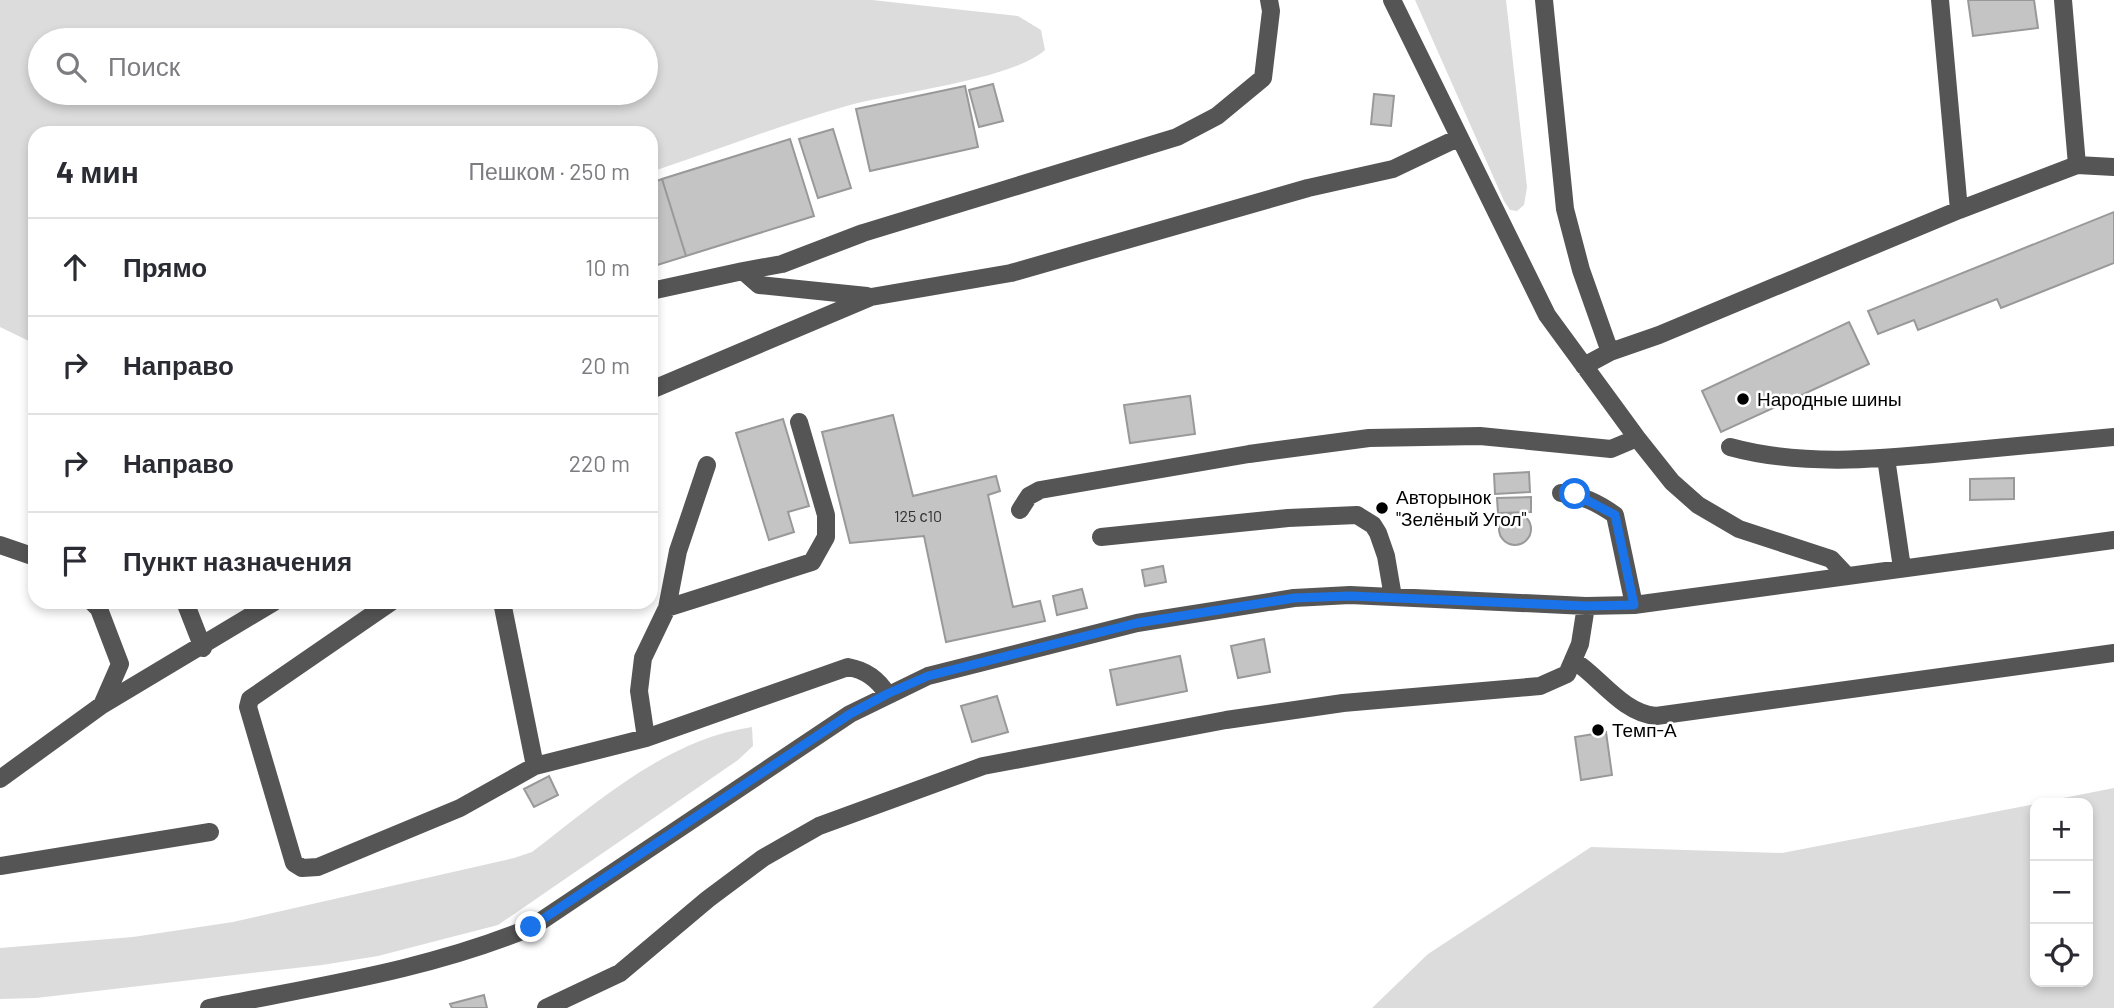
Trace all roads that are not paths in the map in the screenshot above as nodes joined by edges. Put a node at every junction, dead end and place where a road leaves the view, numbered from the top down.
1 (1269, 0) edge
2 (1392, 0) edge
3 (1544, 0) edge
4 (1940, 0) edge
5 (2063, 0) edge
6 (1458, 138) junction
7 (2077, 165) junction
8 (2114, 167) edge
9 (1959, 210) junction
10 (743, 271) junction
11 (658, 289) edge
12 (871, 297) junction
13 (1610, 352) junction
14 (1584, 366) junction
15 (658, 387) edge
16 (799, 422) dead end
17 (2114, 437) edge
18 (1637, 438) junction
19 (1730, 447) dead end
20 (1886, 458) junction
21 (707, 464) dead end
22 (1561, 493) dead end
23 (1020, 510) dead end
24 (1101, 537) dead end
25 (2114, 540) edge
26 (0, 545) edge
27 (28, 555) edge
28 (1902, 568) junction
29 (1847, 576) junction
30 (1393, 597) junction
31 (1634, 605) junction
32 (1586, 606) junction
33 (667, 608) junction
34 (99, 609) edge
35 (188, 609) edge
36 (263, 609) edge
37 (380, 609) edge
38 (503, 609) edge
39 (203, 648) junction
40 (2114, 653) edge
41 (1573, 660) junction
42 (887, 694) junction
43 (102, 705) junction
44 (646, 738) junction
45 (535, 766) junction
46 (0, 779) edge
47 (210, 832) dead end
48 (0, 866) edge
49 (209, 1008) edge
50 (546, 1008) edge

1 - 10 street
2 - 6 street
3 - 13 street
4 - 9 street
5 - 7 street
6 - 12 street
6 - 14 street
7 - 8 street
7 - 9 street
9 - 13 street
10 - 11 street
10 - 12 street
12 - 15 street
13 - 14 street
14 - 18 street
16 - 33 street
17 - 20 street
18 - 23 street
18 - 29 street
19 - 20 street
20 - 28 street
21 - 33 street
22 - 31 street
24 - 30 street
25 - 28 street
26 - 27 street
28 - 29 street
29 - 31 street
30 - 32 street
30 - 42 street
31 - 32 street
32 - 41 street
33 - 44 street
34 - 43 street
35 - 39 street
36 - 39 street
37 - 45 street
38 - 45 street
39 - 43 street
40 - 41 street
41 - 50 street
42 - 44 street
42 - 49 street
43 - 46 street
44 - 45 street
47 - 48 street

